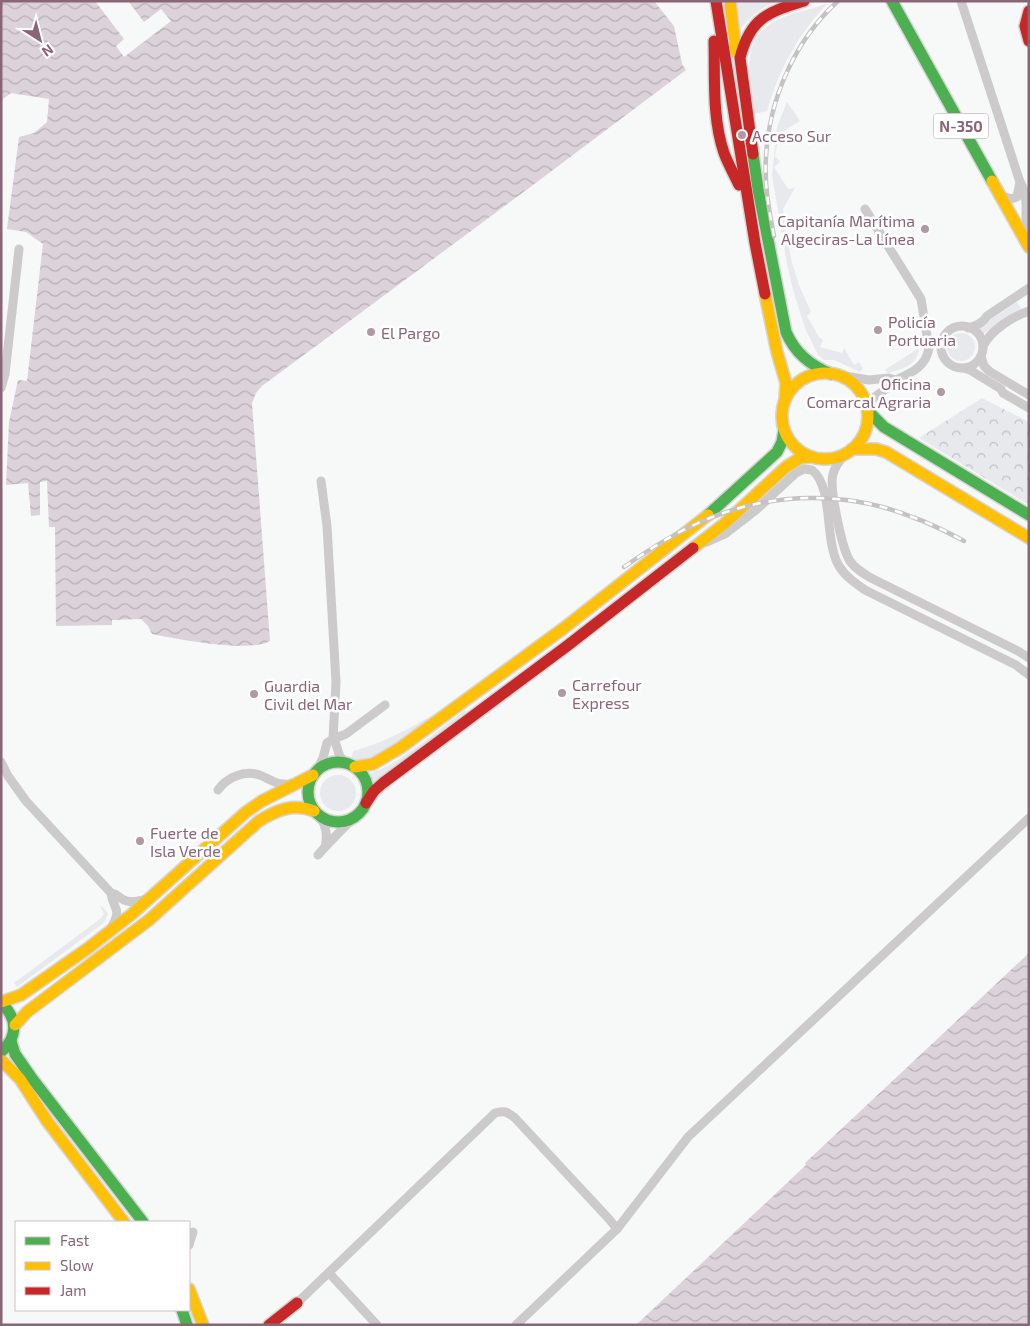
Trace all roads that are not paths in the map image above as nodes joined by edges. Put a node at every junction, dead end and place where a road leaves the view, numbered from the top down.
1 (714, 1) edge
2 (720, 1) edge
3 (730, 1) edge
4 (804, 1) edge
5 (961, 1) edge
6 (895, 2) edge
7 (1029, 11) edge
8 (722, 37) junction
9 (1029, 41) edge
10 (740, 58) junction
11 (716, 99) junction
12 (734, 118) junction
13 (1020, 182) junction
14 (1006, 197) junction
15 (748, 204) junction
16 (865, 209) dead end
17 (1028, 237) edge
18 (1029, 247) edge
19 (20, 249) dead end
20 (1029, 288) edge
21 (1029, 311) edge
22 (968, 328) junction
23 (983, 346) junction
24 (980, 356) junction
25 (963, 368) junction
26 (835, 375) junction
27 (895, 380) junction
28 (1, 388) edge
29 (1029, 395) edge
30 (785, 400) junction
31 (1029, 408) edge
32 (867, 409) junction
33 (784, 430) junction
34 (849, 452) junction
35 (812, 458) junction
36 (321, 481) dead end
37 (1029, 514) edge
38 (1029, 538) edge
39 (688, 552) junction
40 (1029, 658) edge
41 (1029, 674) edge
42 (385, 705) dead end
43 (333, 739) junction
44 (1, 762) edge
45 (351, 765) junction
46 (315, 773) junction
47 (295, 784) junction
48 (218, 790) dead end
49 (366, 803) junction
50 (316, 813) junction
51 (354, 817) junction
52 (1029, 818) edge
53 (326, 847) junction
54 (318, 855) dead end
55 (111, 893) junction
56 (149, 898) junction
57 (109, 932) junction
58 (1, 1002) edge
59 (15, 1024) junction
60 (11, 1041) junction
61 (1, 1052) edge
62 (1, 1060) edge
63 (123, 1221) edge
64 (142, 1221) edge
65 (616, 1229) junction
66 (193, 1232) dead end
67 (190, 1242) edge
68 (330, 1274) junction
69 (190, 1292) edge
70 (297, 1304) junction
71 (182, 1311) edge
72 (187, 1325) edge
73 (203, 1325) edge
74 (269, 1325) edge
75 (280, 1325) edge
76 (377, 1325) edge
77 (516, 1325) edge

1 - 8 main road
1 - 11 main road
2 - 8 main road
3 - 10 main road
4 - 10 main road
5 - 13 street
6 - 14 main road, N-350
6 - 18 main road, N-350
7 - 9 main road
8 - 12 main road
10 - 26 main road
11 - 12 main road
11 - 15 main road
12 - 15 main road
13 - 14 street
13 - 17 street
14 - 17 main road, N-350
15 - 30 main road
16 - 27 street
19 - 28 street
20 - 22 street
21 - 23 street
22 - 23 street
22 - 25 street
23 - 24 street
24 - 25 street
24 - 29 street
25 - 31 street
26 - 27 street
26 - 30 main road
26 - 32 main road
27 - 32 street
30 - 33 main road
32 - 34 main road
32 - 37 main road
33 - 35 main road
33 - 45 main road
34 - 35 main road
34 - 38 main road
34 - 40 street
35 - 39 main road
36 - 43 street
39 - 41 street
39 - 49 main road
42 - 43 street
43 - 45 street
43 - 46 street
44 - 55 street
45 - 46 main road
45 - 49 main road
46 - 47 main road
46 - 50 main road
47 - 48 street
47 - 56 main road
49 - 51 main road
50 - 51 main road
50 - 53 street
50 - 59 main road
51 - 53 street
52 - 65 street
53 - 54 street
55 - 56 street
55 - 57 street
56 - 57 main road
57 - 58 main road
58 - 59 main road
59 - 60 main road
60 - 61 main road
60 - 64 main road
62 - 63 main road
65 - 68 street
65 - 77 street
66 - 67 street
68 - 70 street
68 - 76 street
69 - 73 main road
70 - 74 main road
70 - 75 main road
71 - 72 main road

